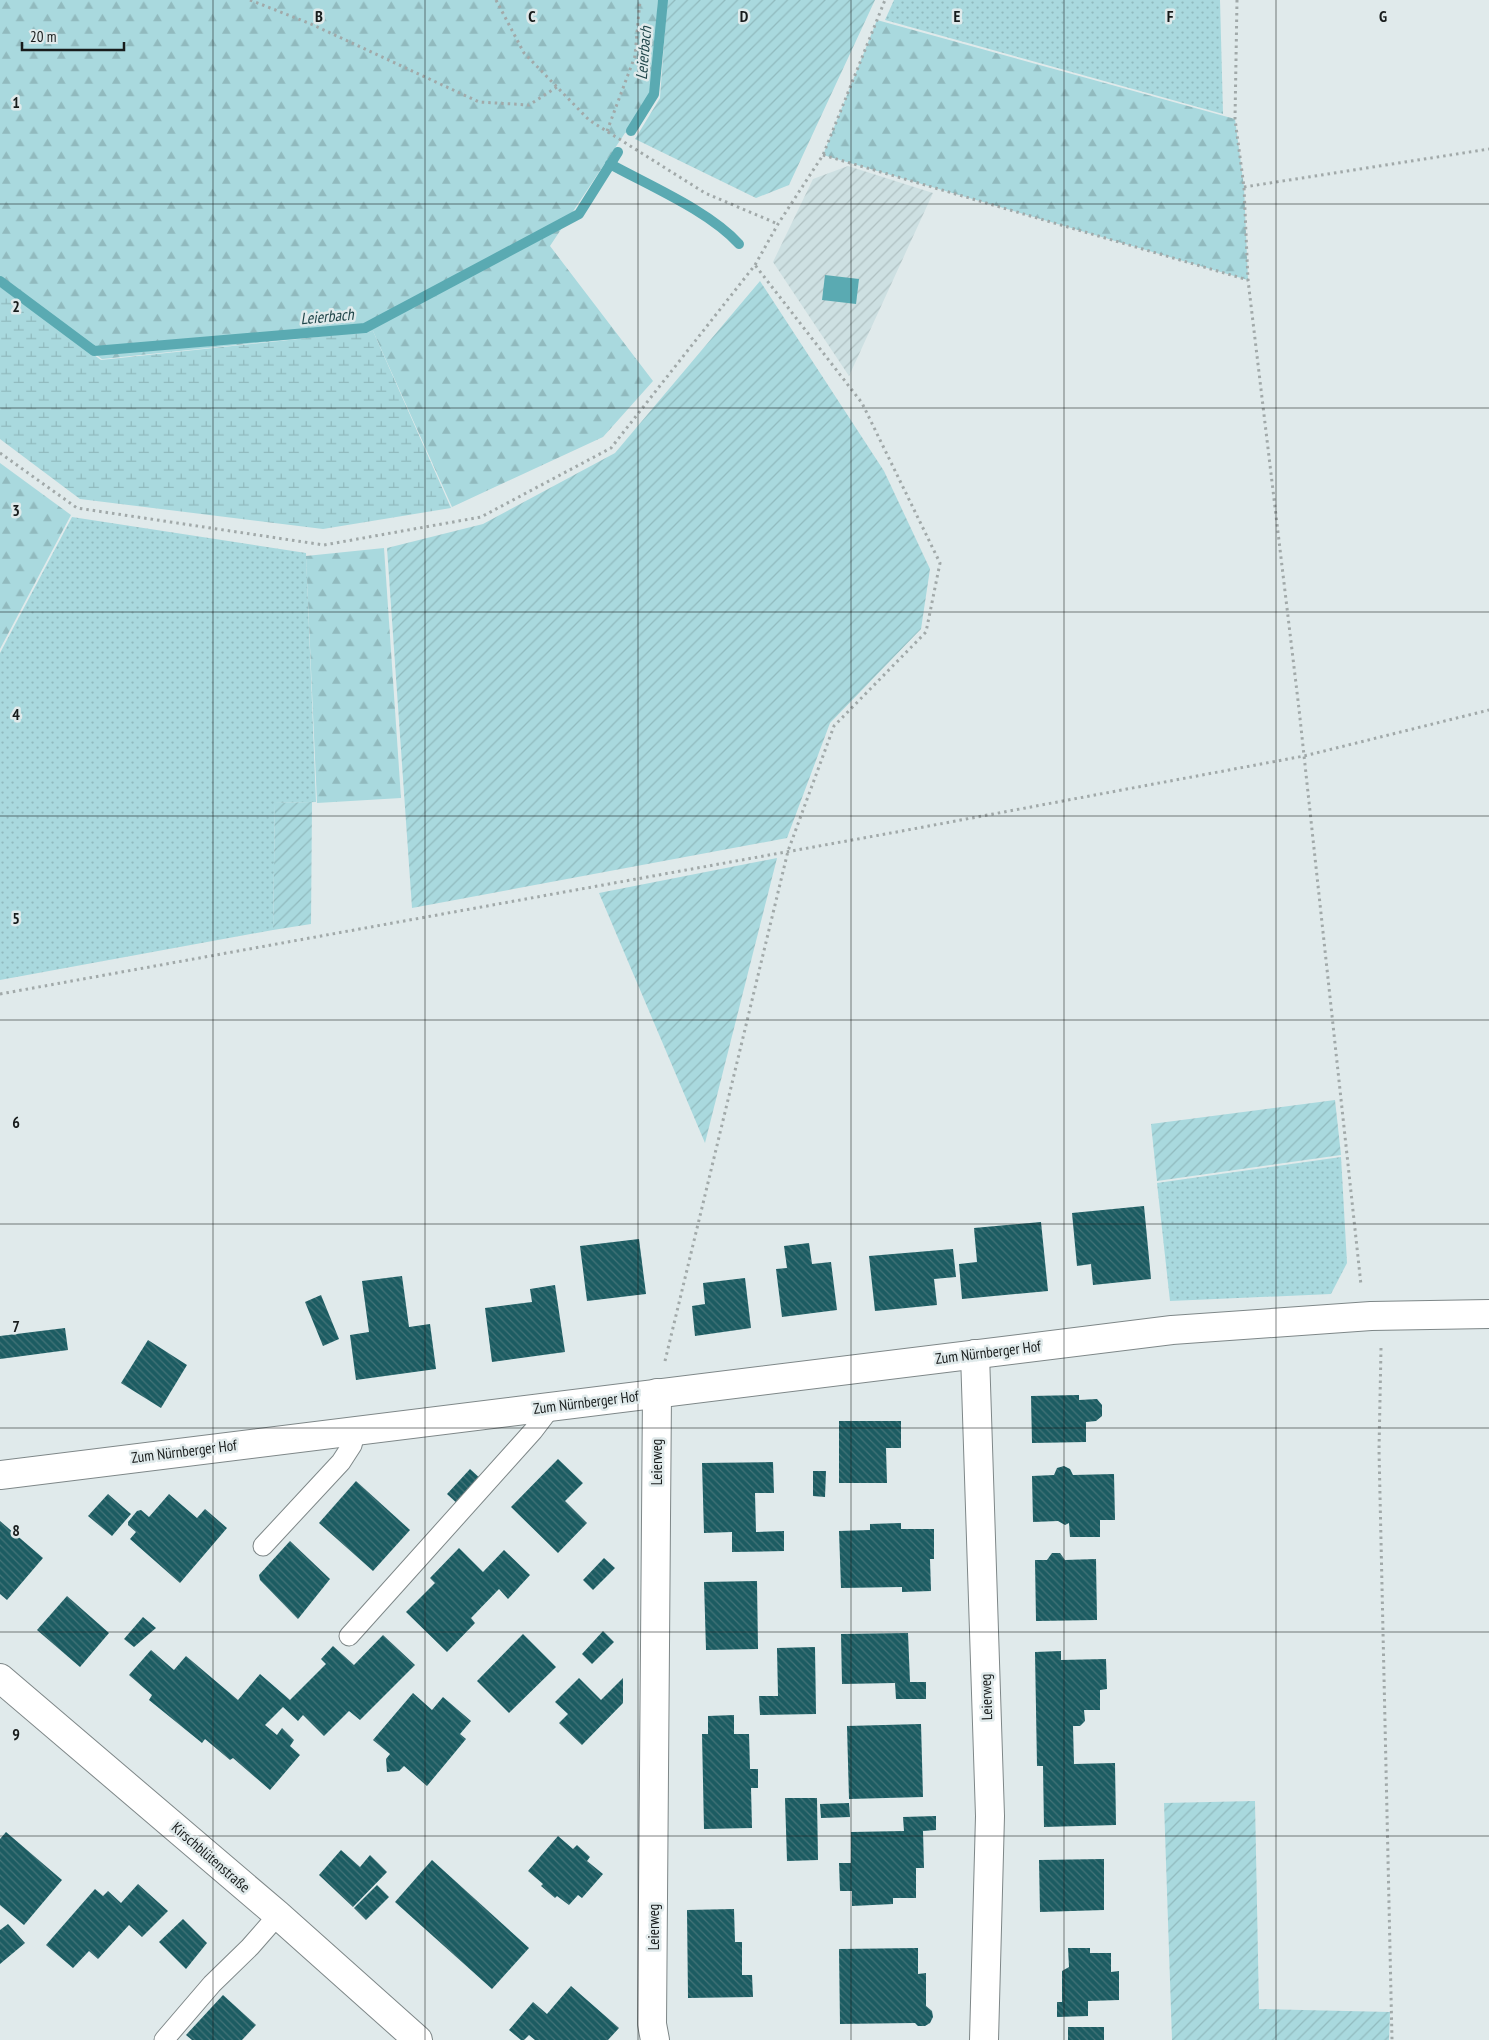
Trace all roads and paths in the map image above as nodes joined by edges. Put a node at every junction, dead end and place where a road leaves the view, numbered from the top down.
1 (250, 0) edge
2 (496, 0) edge
3 (640, 0) edge
4 (884, 0) edge
5 (1237, 0) edge
6 (557, 87) junction
7 (607, 131) junction
8 (1489, 149) edge
9 (823, 155) junction
10 (1244, 187) junction
11 (778, 224) junction
12 (756, 265) junction
13 (1248, 280) junction
14 (0, 453) edge
15 (1489, 710) edge
16 (1304, 756) junction
17 (788, 851) junction
18 (0, 994) edge
19 (1489, 1314) edge
20 (1371, 1316) junction
21 (975, 1354) junction
22 (657, 1393) junction
23 (552, 1406) junction
24 (356, 1430) junction
25 (0, 1475) edge
26 (263, 1546) dead end
27 (349, 1636) dead end
28 (0, 1678) edge
29 (278, 1915) junction
30 (164, 2040) edge
31 (418, 2040) edge
32 (655, 2040) edge
33 (984, 2040) edge
34 (1392, 2040) edge

1 - 6 path
2 - 6 path
3 - 7 path
4 - 9 path
5 - 10 path
6 - 7 path
7 - 11 path
8 - 10 path
9 - 11 path
9 - 13 path
10 - 13 path
11 - 12 path
12 - 14 path
12 - 17 path
13 - 16 path
15 - 16 path
16 - 17 path
16 - 20 path
17 - 18 path
17 - 22 path
19 - 20 street, Zum Nürnberger Hof
20 - 21 street, Zum Nürnberger Hof
20 - 34 path
21 - 22 street, Zum Nürnberger Hof
21 - 33 street, Leierweg
22 - 23 street, Zum Nürnberger Hof
22 - 32 street, Leierweg
23 - 24 street, Zum Nürnberger Hof
23 - 27 lane
24 - 25 street, Zum Nürnberger Hof
24 - 26 lane
28 - 29 street, Kirschblütenstraße
29 - 30 lane
29 - 31 street, Kirschblütenstraße

